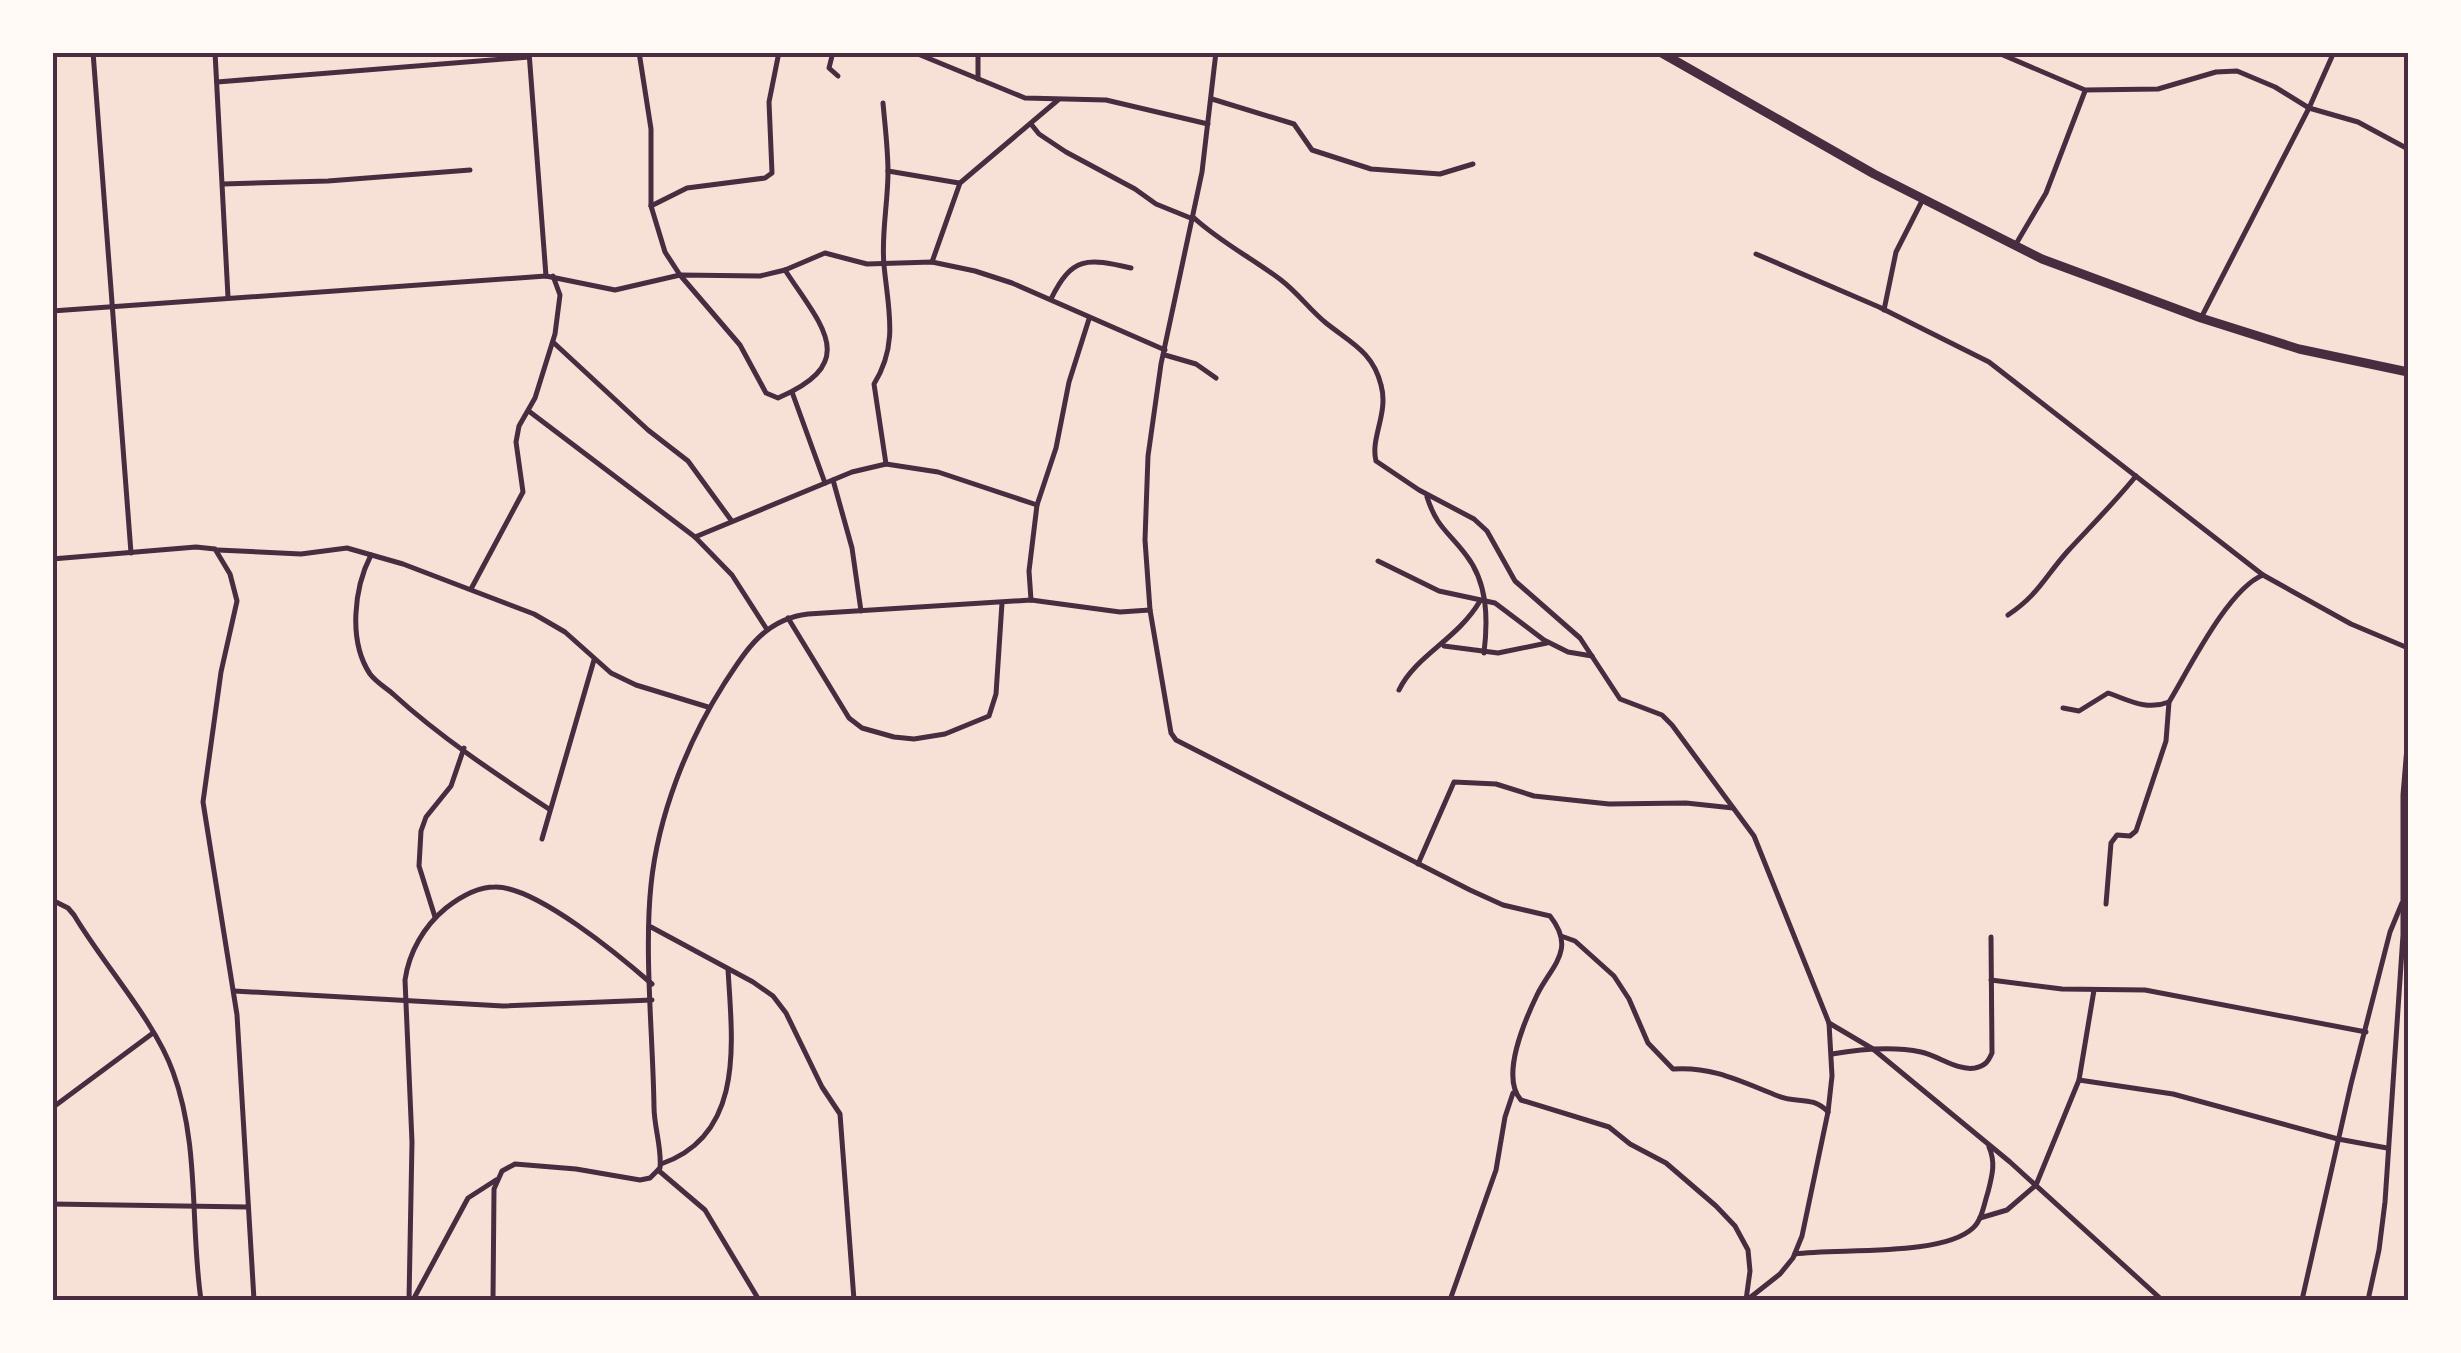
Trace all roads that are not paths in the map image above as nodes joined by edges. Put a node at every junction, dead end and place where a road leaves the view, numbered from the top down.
1 (92, 52) edge
2 (215, 52) edge
3 (639, 52) edge
4 (778, 52) edge
5 (833, 52) edge
6 (913, 52) edge
7 (978, 52) edge
8 (1216, 52) edge
9 (1660, 52) edge
10 (1996, 52) edge
11 (2334, 52) edge
12 (529, 55) edge
13 (838, 76) dead end
14 (978, 80) junction
15 (217, 82) junction
16 (2085, 90) junction
17 (1058, 100) junction
18 (1212, 100) junction
19 (883, 102) dead end
20 (2309, 108) junction
21 (1030, 124) junction
22 (1208, 124) junction
23 (2408, 148) edge
24 (1473, 164) dead end
25 (470, 170) dead end
26 (888, 171) junction
27 (960, 183) junction
28 (223, 184) junction
29 (1923, 200) junction
30 (651, 206) junction
31 (1193, 218) junction
32 (2014, 247) junction
33 (1756, 254) dead end
34 (932, 262) junction
35 (884, 264) junction
36 (1130, 268) dead end
37 (786, 270) junction
38 (680, 275) junction
39 (549, 276) junction
40 (228, 296) junction
41 (1051, 299) junction
42 (113, 306) junction
43 (1884, 310) junction
44 (52, 311) edge
45 (2201, 318) junction
46 (1089, 319) junction
47 (553, 342) junction
48 (1164, 352) junction
49 (2408, 372) edge
50 (1216, 378) dead end
51 (792, 391) junction
52 (530, 412) junction
53 (886, 464) junction
54 (2136, 476) junction
55 (833, 480) junction
56 (825, 483) junction
57 (1426, 494) junction
58 (1036, 505) junction
59 (731, 520) junction
60 (695, 537) junction
61 (214, 550) junction
62 (131, 553) junction
63 (371, 555) junction
64 (52, 559) edge
65 (1378, 561) dead end
66 (2263, 575) junction
67 (471, 590) junction
68 (1030, 600) junction
69 (1482, 601) junction
70 (1002, 602) junction
71 (1150, 610) junction
72 (861, 612) junction
73 (2008, 615) dead end
74 (788, 616) junction
75 (766, 628) junction
76 (1550, 643) junction
77 (1442, 646) junction
78 (2408, 648) edge
79 (1484, 653) junction
80 (1592, 656) junction
81 (594, 660) junction
82 (1399, 690) dead end
83 (2168, 702) junction
84 (708, 708) junction
85 (2063, 708) dead end
86 (2408, 735) edge
87 (464, 748) junction
88 (1736, 808) junction
89 (550, 809) junction
90 (542, 839) dead end
91 (1418, 864) junction
92 (52, 900) edge
93 (2403, 900) junction
94 (2106, 904) dead end
95 (435, 917) junction
96 (650, 927) junction
97 (1560, 936) junction
98 (1991, 937) dead end
99 (728, 968) junction
100 (1991, 980) junction
101 (652, 984) junction
102 (2094, 990) junction
103 (234, 991) junction
104 (652, 1000) junction
105 (404, 1001) junction
106 (1829, 1022) junction
107 (2366, 1032) junction
108 (153, 1034) junction
109 (1872, 1049) junction
110 (1832, 1054) junction
111 (2079, 1080) junction
112 (1514, 1092) junction
113 (52, 1108) edge
114 (1828, 1112) junction
115 (2338, 1138) junction
116 (1987, 1144) junction
117 (2388, 1148) junction
118 (659, 1167) junction
119 (496, 1180) junction
120 (2036, 1185) junction
121 (52, 1204) edge
122 (196, 1206) junction
123 (248, 1208) junction
124 (1980, 1218) junction
125 (1794, 1254) junction
126 (200, 1300) edge
127 (254, 1300) edge
128 (411, 1300) edge
129 (493, 1300) edge
130 (759, 1300) edge
131 (854, 1300) edge
132 (1450, 1300) edge
133 (1746, 1300) edge
134 (2162, 1300) edge
135 (2302, 1300) edge
136 (2368, 1300) edge

1 - 42 street
2 - 15 street
3 - 30 street
4 - 30 street
5 - 13 street
6 - 14 street
7 - 14 street
8 - 18 street
9 - 29 main road
10 - 16 street
11 - 20 street
12 - 15 street
12 - 39 street
14 - 17 street
15 - 28 street
16 - 20 street
16 - 32 street
17 - 21 street
17 - 22 street
18 - 22 street
18 - 24 street
19 - 26 street
20 - 23 street
20 - 45 street
21 - 27 street
21 - 31 street
22 - 31 street
25 - 28 street
26 - 27 street
26 - 35 street
27 - 34 street
28 - 40 street
29 - 32 main road
29 - 43 street
30 - 38 street
31 - 48 street
31 - 57 street
32 - 45 main road
33 - 43 street
34 - 35 street
34 - 41 street
35 - 37 street
35 - 53 street
36 - 41 street
37 - 38 street
37 - 51 street
38 - 39 street
38 - 51 street
39 - 40 street
39 - 47 street
40 - 42 street
41 - 46 street
42 - 44 street
42 - 62 street
43 - 54 street
45 - 49 main road
46 - 48 street
46 - 58 street
47 - 52 street
47 - 59 street
48 - 50 street
48 - 71 street
51 - 56 street
52 - 60 street
52 - 67 street
53 - 55 street
53 - 58 street
54 - 66 street
54 - 73 street
55 - 56 street
55 - 72 street
56 - 59 street
57 - 69 street
57 - 80 street
58 - 68 street
59 - 60 street
60 - 75 street
61 - 62 street
61 - 63 street
61 - 103 street
62 - 64 street
63 - 67 street
63 - 87 street
65 - 69 street
66 - 78 street
66 - 83 street
67 - 81 street
68 - 70 street
68 - 71 street
69 - 76 street
69 - 77 street
69 - 79 street
70 - 72 street
70 - 74 street
71 - 91 street
72 - 74 street
74 - 75 street
75 - 84 street
76 - 79 street
76 - 80 street
77 - 79 street
77 - 82 street
80 - 88 street
81 - 84 street
81 - 89 street
83 - 85 street
83 - 94 street
84 - 96 street
86 - 93 street
87 - 89 street
87 - 95 street
88 - 91 street
88 - 106 street
89 - 90 street
91 - 97 street
92 - 108 street
93 - 107 street
93 - 117 street
95 - 101 street
95 - 105 street
96 - 99 street
96 - 101 street
97 - 112 street
97 - 114 street
98 - 100 street
99 - 118 street
99 - 131 street
100 - 102 street
100 - 109 street
101 - 104 street
102 - 107 street
102 - 111 street
103 - 105 street
103 - 123 street
104 - 105 street
104 - 118 street
105 - 128 street
106 - 109 street
106 - 110 street
107 - 115 street
108 - 113 street
108 - 122 street
109 - 110 street
109 - 116 street
110 - 114 street
111 - 115 street
111 - 120 street
112 - 132 street
112 - 133 street
114 - 125 street
115 - 117 street
115 - 135 street
116 - 120 street
116 - 124 street
117 - 136 street
118 - 119 street
118 - 130 street
119 - 128 street
119 - 129 street
120 - 124 street
120 - 134 street
121 - 122 street
122 - 123 street
122 - 126 street
123 - 127 street
124 - 125 street
125 - 133 street

